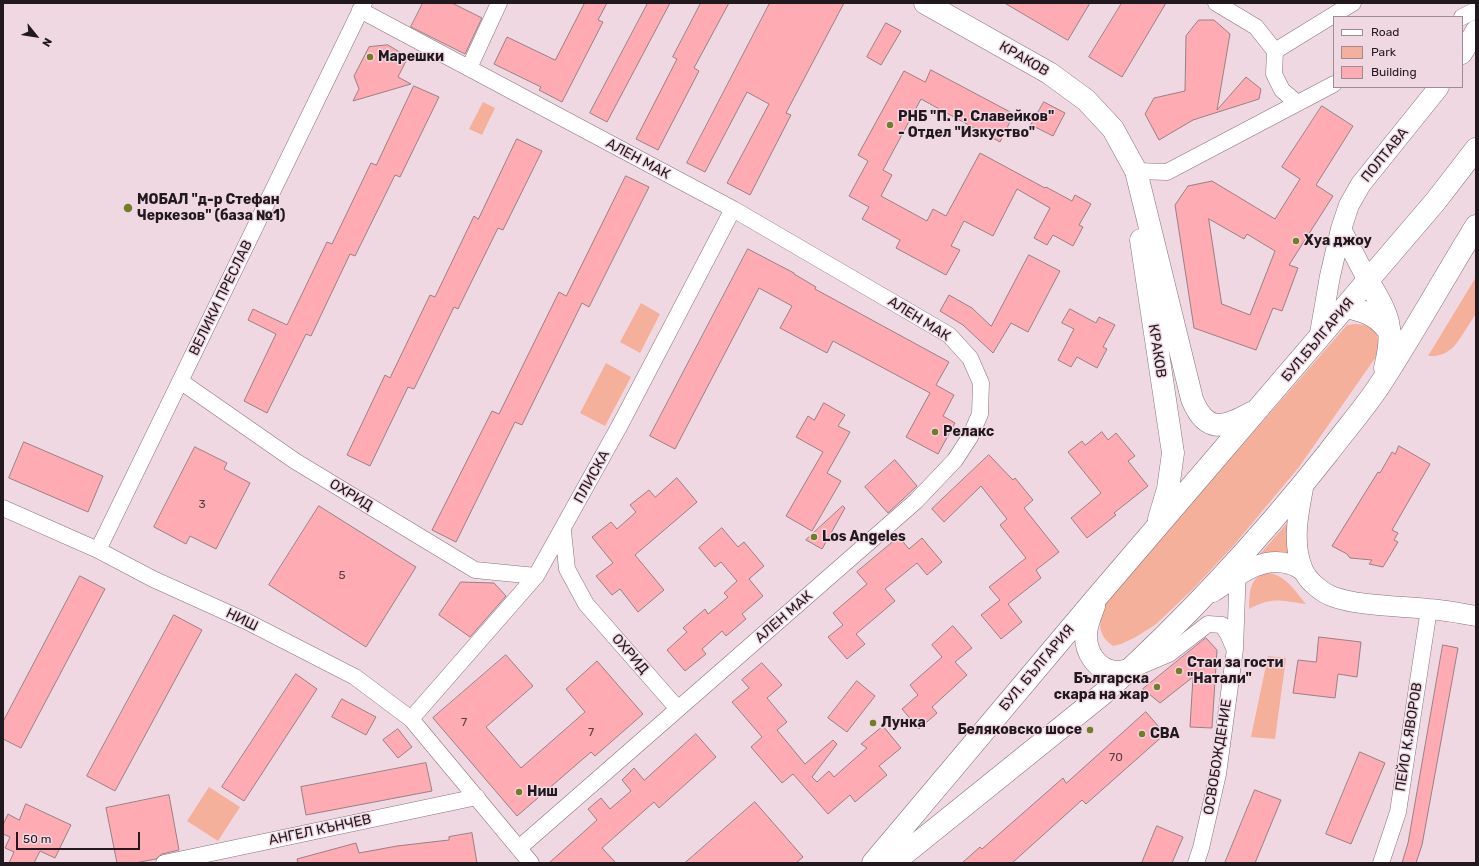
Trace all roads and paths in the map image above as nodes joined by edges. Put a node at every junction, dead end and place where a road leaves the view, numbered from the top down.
1 (499, 3) edge
2 (925, 3) edge
3 (1216, 3) edge
4 (1353, 3) edge
5 (362, 6) edge
6 (1476, 10) edge
7 (1463, 16) edge
8 (1476, 30) edge
9 (1275, 51) junction
10 (1463, 52) edge
11 (469, 68) junction
12 (1333, 85) edge
13 (1438, 88) edge
14 (1297, 103) junction
15 (1476, 149) edge
16 (1136, 171) junction
17 (733, 209) junction
18 (1476, 226) edge
19 (1341, 229) junction
20 (1368, 281) junction
21 (1347, 307) junction
22 (1390, 334) junction
23 (1319, 338) junction
24 (180, 381) junction
25 (1380, 384) junction
26 (1261, 407) junction
27 (1304, 483) junction
28 (3, 508) edge
29 (1156, 529) junction
30 (563, 530) junction
31 (98, 550) junction
32 (1238, 567) junction
33 (1303, 571) junction
34 (536, 576) junction
35 (1097, 597) junction
36 (1429, 609) junction
37 (1476, 616) edge
38 (1234, 649) junction
39 (1129, 670) junction
40 (678, 709) junction
41 (411, 719) junction
42 (477, 797) junction
43 (519, 848) junction
44 (164, 863) edge
45 (531, 863) edge
46 (873, 863) edge
47 (892, 863) edge
48 (1196, 863) edge
49 (1381, 863) edge

1 - 11 street
2 - 16 main road, КРАКОВ
3 - 9 street
4 - 9 street
5 - 11 street, АЛЕН МАК
5 - 24 street, ВЕЛИКИ ПРЕСЛАВ
6 - 7 street
8 - 10 street
9 - 14 street
11 - 17 street, АЛЕН МАК
12 - 14 street
13 - 19 street, ПОЛТАВА
14 - 16 street
15 - 20 main road, БУЛ.БЪЛГАРИЯ
16 - 26 main road, КРАКОВ
16 - 29 main road, КРАКОВ
17 - 30 street, ПЛИСКА
17 - 40 street, АЛЕН МАК
18 - 25 main road
19 - 20 street
19 - 23 street, ПОЛТАВА
20 - 21 main road, БУЛ.БЪЛГАРИЯ
20 - 22 main road
21 - 22 main road
21 - 23 main road, БУЛ.БЪЛГАРИЯ
22 - 25 main road
23 - 26 main road, БУЛ.БЪЛГАРИЯ
24 - 31 street, ВЕЛИКИ ПРЕСЛАВ
24 - 34 street, ОХРИД
25 - 27 main road
26 - 29 main road, БУЛ.БЪЛГАРИЯ
27 - 32 main road
27 - 33 street
28 - 31 street, НИШ
29 - 35 main road, БУЛ. БЪЛГАРИЯ
30 - 34 street, ПЛИСКА
30 - 40 street, ОХРИД
31 - 41 street, НИШ
32 - 33 street
32 - 38 street, ОСВОБОЖДЕНИЕ
32 - 39 main road
33 - 36 street
34 - 41 street, ПЛИСКА
35 - 39 main road
35 - 46 main road, БУЛ. БЪЛГАРИЯ
36 - 37 street
36 - 49 street, ПЕЙО К.ЯВОРОВ
38 - 39 street
38 - 48 street, ОСВОБОЖДЕНИЕ
39 - 47 main road
40 - 43 street, АЛЕН МАК
41 - 42 street, НИШ
42 - 43 street, НИШ
42 - 44 street, АНГЕЛ КЪНЧЕВ
43 - 45 street, НИШ

